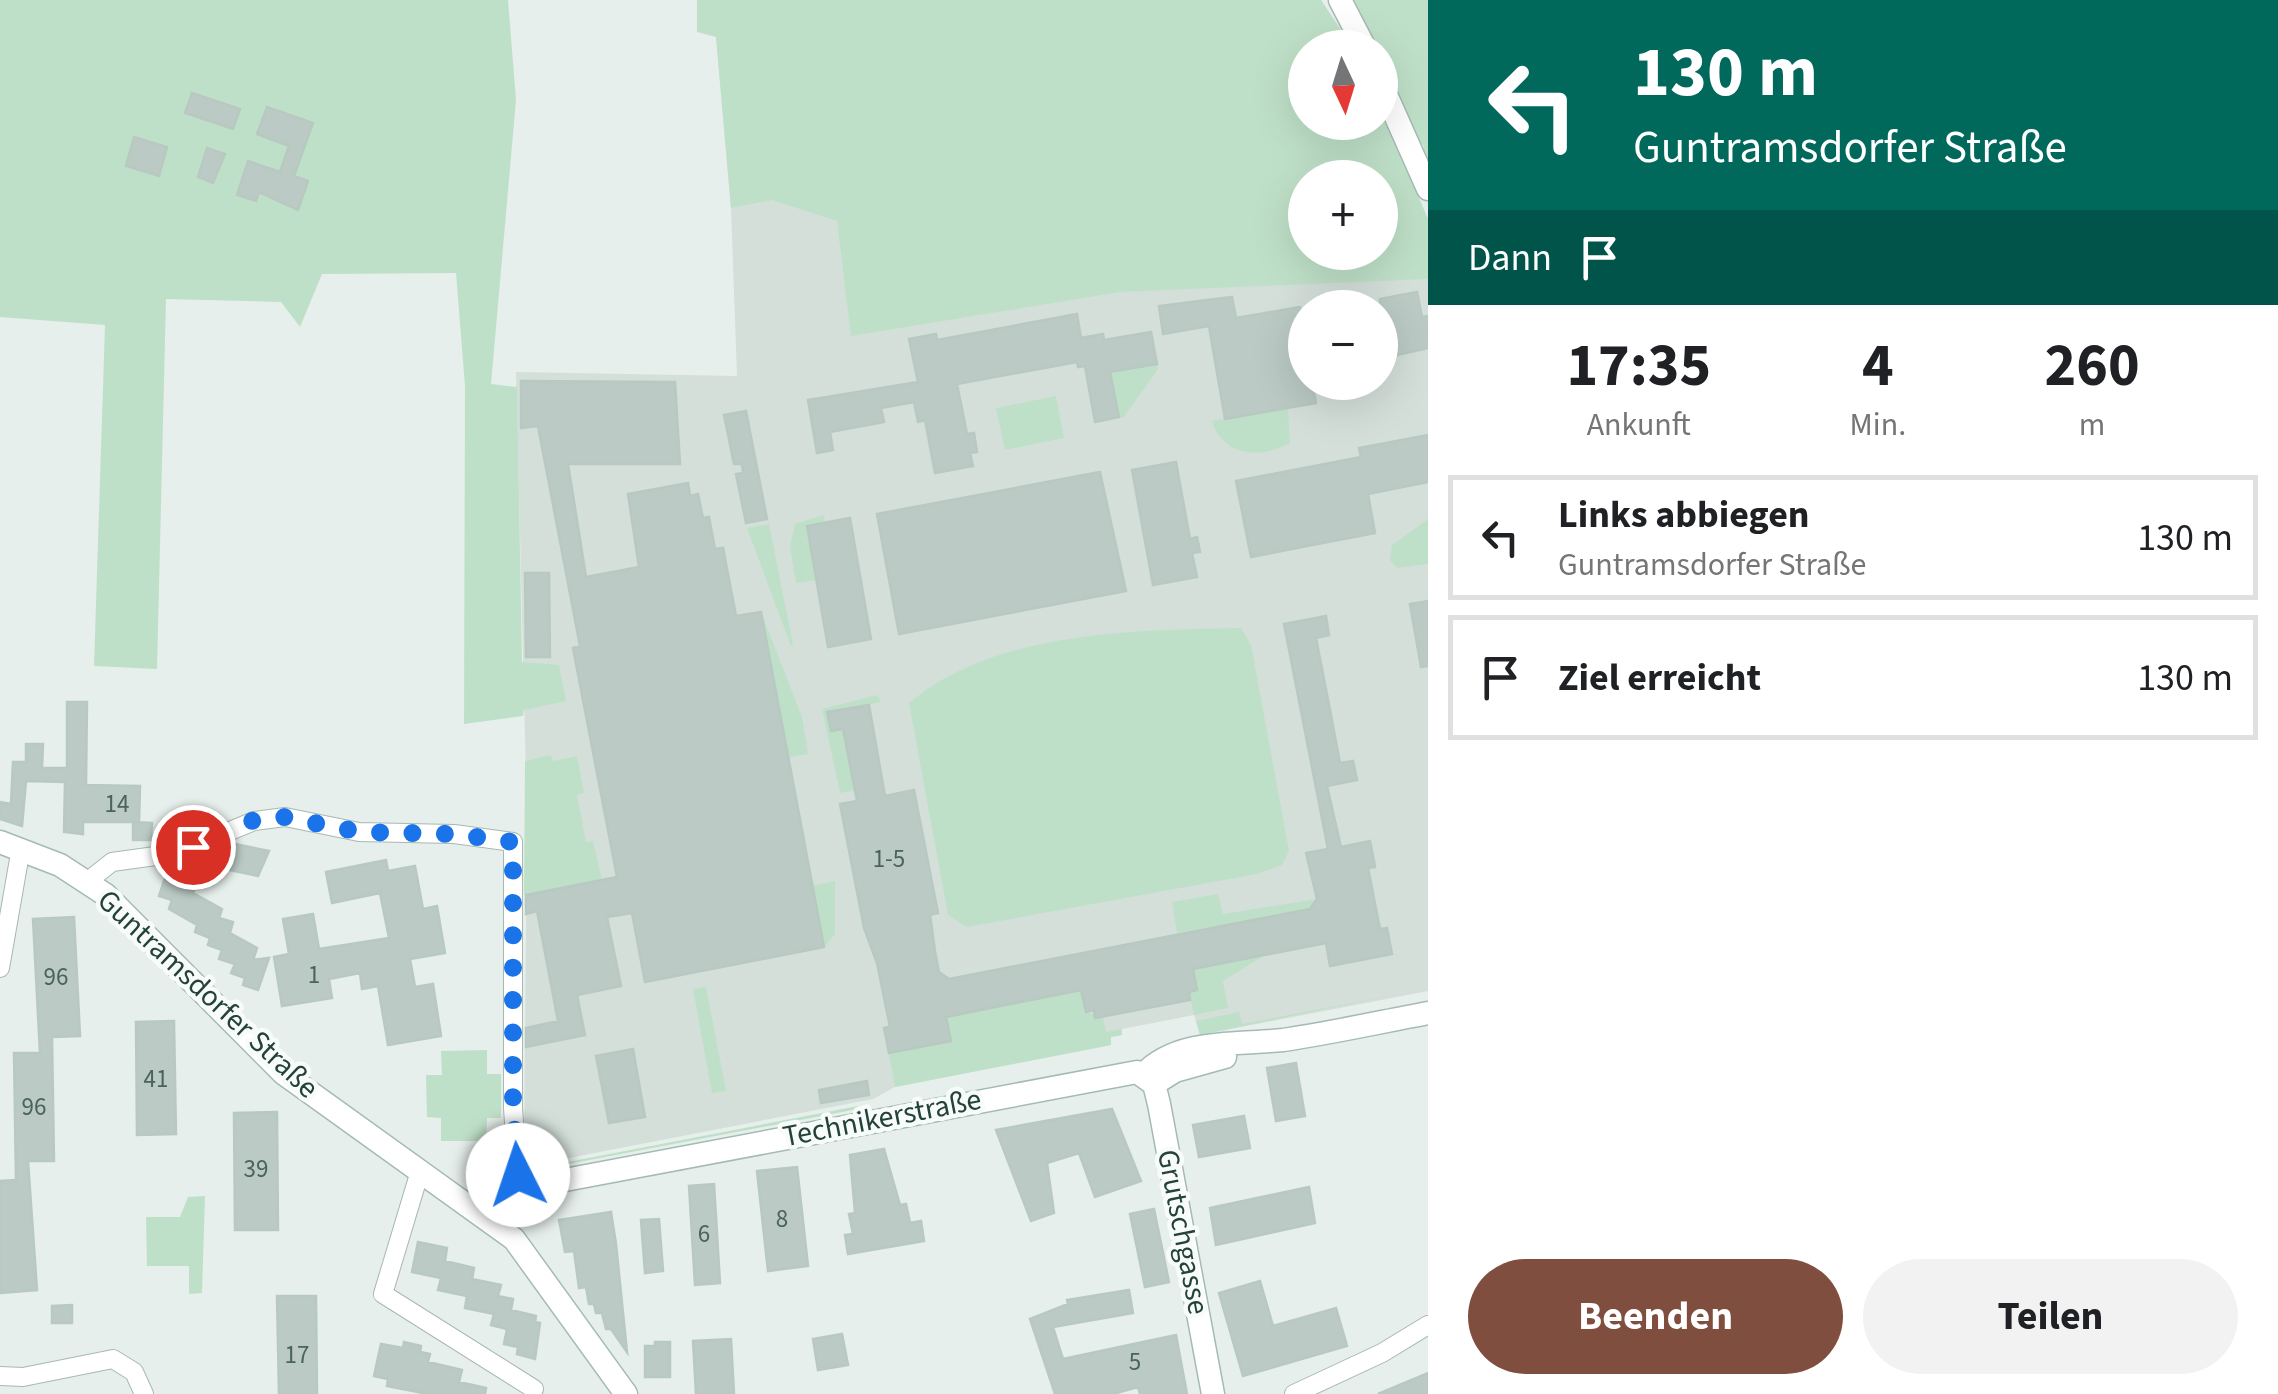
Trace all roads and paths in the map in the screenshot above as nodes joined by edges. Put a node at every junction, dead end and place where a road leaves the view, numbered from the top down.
1 (1340, 0) edge
2 (1355, 30) edge
3 (1398, 122) edge
4 (1428, 189) edge
5 (11, 845) edge
6 (88, 881) junction
7 (0, 968) edge
8 (1428, 1013) edge
9 (1148, 1079) junction
10 (420, 1171) junction
11 (519, 1192) junction
12 (486, 1216) junction
13 (1428, 1325) edge
14 (0, 1376) edge
15 (534, 1389) dead end
16 (144, 1394) edge
17 (626, 1394) edge
18 (1213, 1394) edge
19 (1294, 1394) edge

1 - 2 street
3 - 4 street
5 - 6 street, Guntramsdorfer Straße
5 - 7 street
6 - 10 street, Guntramsdorfer Straße
6 - 11 street, Guntramsdorfer Straße
8 - 9 street, Technikerstraße
9 - 11 street, Technikerstraße
9 - 18 street, Grutschgasse
10 - 12 street, Guntramsdorfer Straße
10 - 15 street
11 - 12 street, Technikerstraße
12 - 17 street, Guntramsdorfer Straße
13 - 19 street
14 - 16 street

